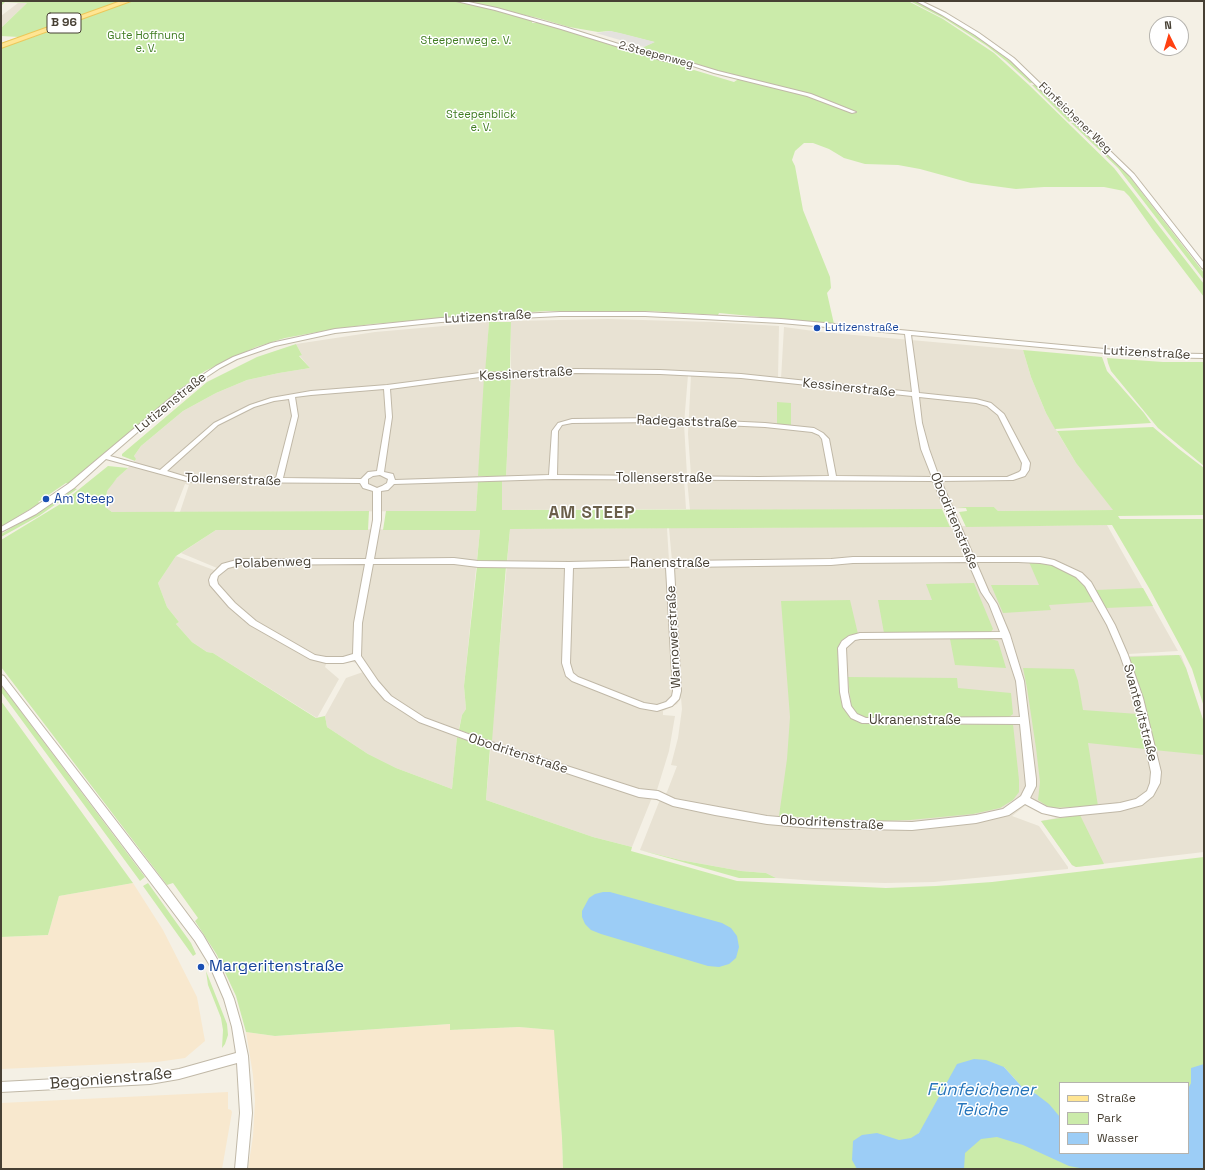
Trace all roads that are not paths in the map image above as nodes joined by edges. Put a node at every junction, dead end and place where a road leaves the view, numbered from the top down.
1 (128, 1) edge
2 (458, 1) edge
3 (918, 1) edge
4 (1, 46) edge
5 (854, 112) dead end
6 (1204, 267) edge
7 (908, 333) junction
8 (1204, 356) edge
9 (387, 387) junction
10 (916, 395) junction
11 (292, 397) junction
12 (106, 457) junction
13 (161, 473) junction
14 (380, 473) junction
15 (553, 477) junction
16 (833, 478) junction
17 (936, 479) junction
18 (279, 481) junction
19 (364, 481) junction
20 (391, 482) junction
21 (377, 490) junction
22 (1, 530) edge
23 (971, 559) junction
24 (370, 561) junction
25 (569, 565) junction
26 (670, 566) junction
27 (1006, 635) junction
28 (357, 656) junction
29 (1, 678) edge
30 (1025, 721) junction
31 (1024, 799) junction
32 (242, 1056) junction
33 (1, 1087) edge
34 (241, 1169) edge

1 - 4 main road, B 96
2 - 5 street, 2.Steepenweg
3 - 6 street, Fünfeichener Weg
7 - 8 street, Lutizenstraße
7 - 10 street, Obodritenstraße
7 - 12 street, Lutizenstraße
9 - 10 street, Kessinerstraße
9 - 11 street, Kessinerstraße
9 - 14 street
10 - 17 street, Obodritenstraße
10 - 17 street, Kessinerstraße
11 - 13 street, Kessinerstraße
11 - 18 street
12 - 13 street, Tollenserstraße
12 - 22 street, Lutizenstraße
13 - 18 street, Tollenserstraße
14 - 19 street, Tollenserstraße
14 - 20 street
15 - 16 street, Tollenserstraße
15 - 16 street, Radegaststraße
15 - 20 street, Tollenserstraße
16 - 17 street, Tollenserstraße
17 - 23 street, Obodritenstraße
18 - 19 street, Tollenserstraße
19 - 21 street
20 - 21 street, Tollenserstraße
21 - 24 street
23 - 26 street, Ranenstraße
23 - 27 street, Obodritenstraße
23 - 31 street, Svantevitstraße
24 - 25 street, Ranenstraße
24 - 28 street
24 - 28 street, Polabenweg
25 - 26 street, Ranenstraße
25 - 26 street, Warnowerstraße
27 - 30 street, Obodritenstraße
27 - 30 street, Ukranenstraße
28 - 31 street, Obodritenstraße
29 - 32 street
30 - 31 street, Obodritenstraße
32 - 33 street, Begonienstraße
32 - 34 street

